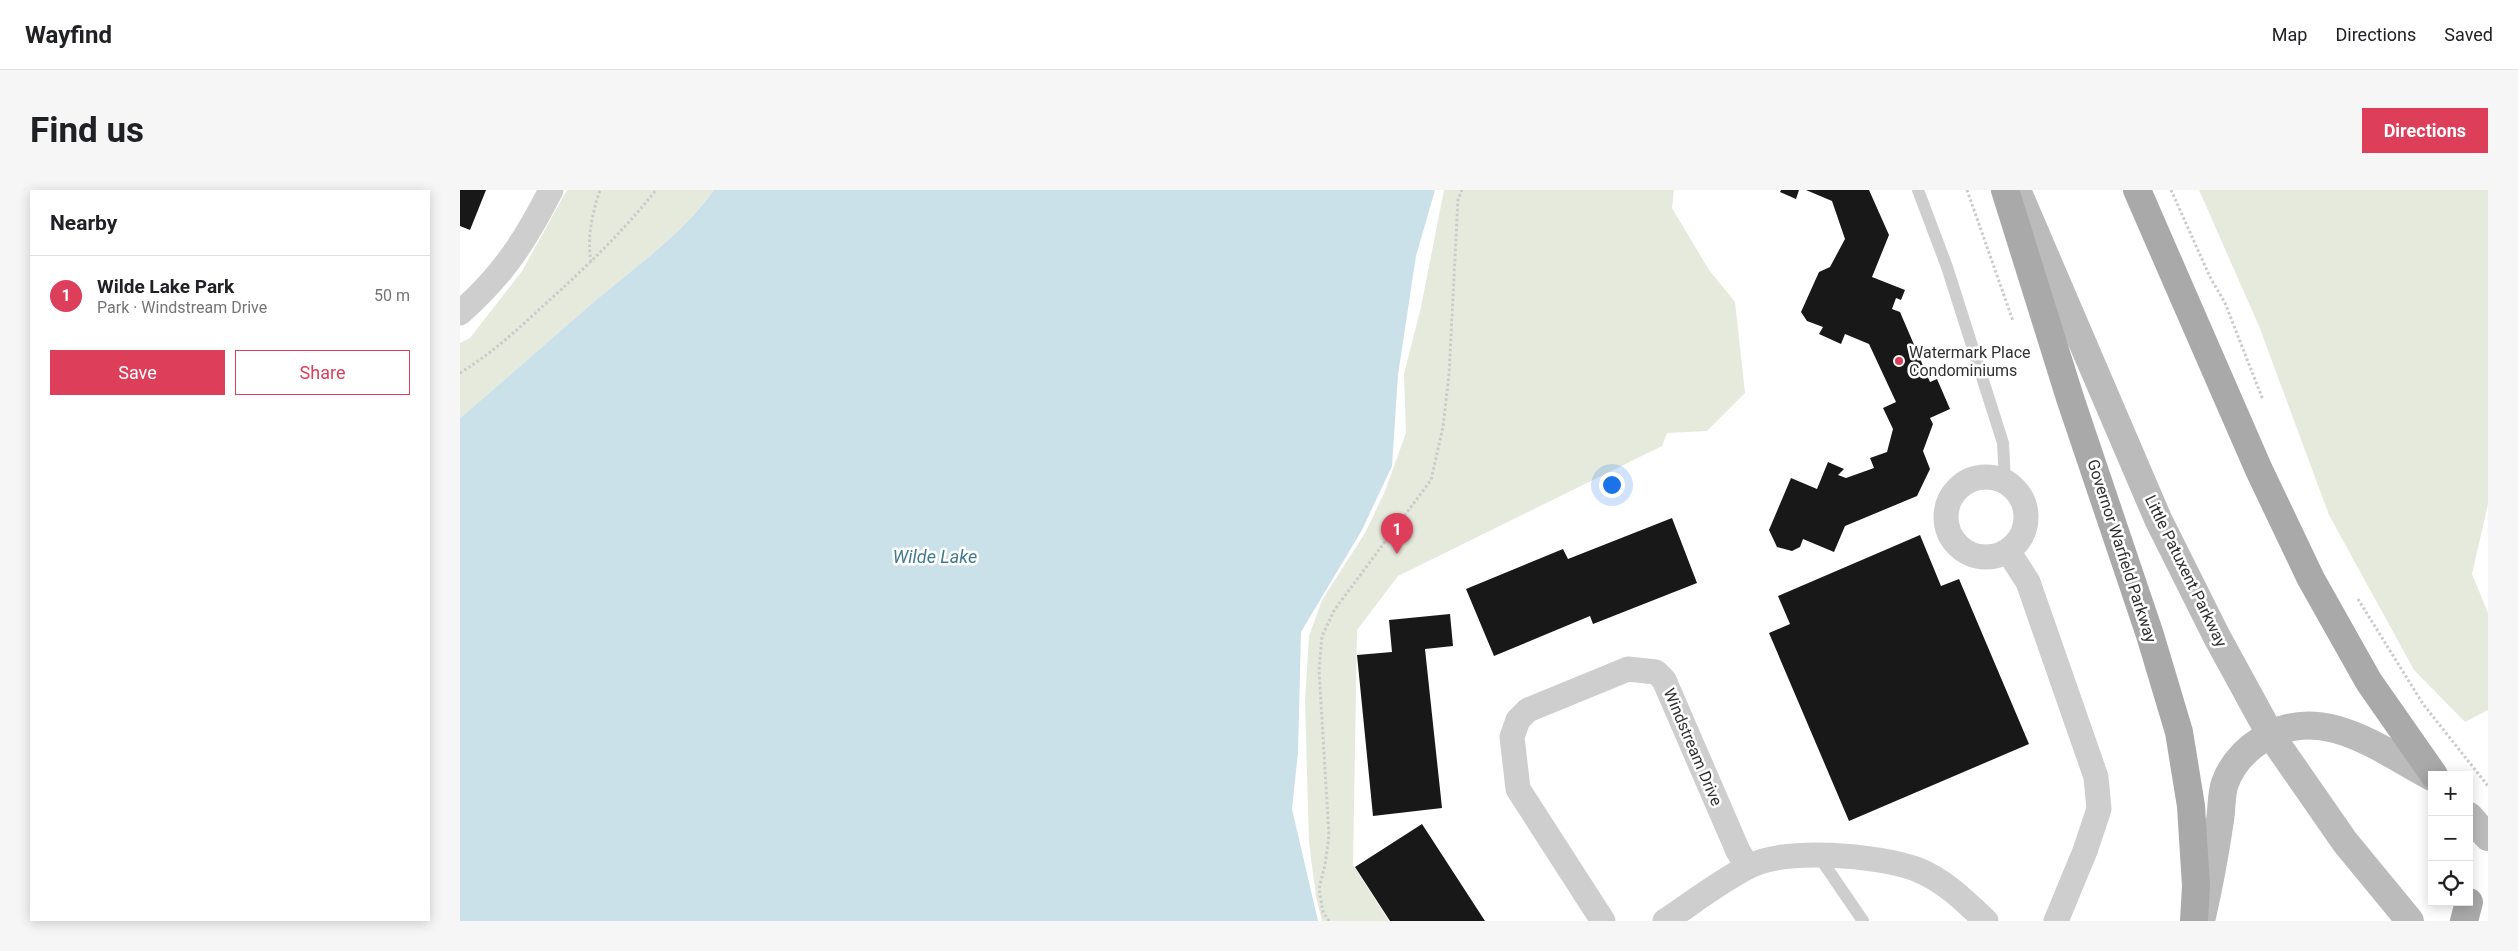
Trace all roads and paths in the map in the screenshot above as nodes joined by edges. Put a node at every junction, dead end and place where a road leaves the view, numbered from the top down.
1 (551, 190) edge
2 (600, 190) edge
3 (656, 190) edge
4 (1462, 190) edge
5 (1918, 190) edge
6 (1967, 190) edge
7 (2005, 190) edge
8 (2017, 190) edge
9 (2137, 190) edge
10 (2171, 190) edge
11 (592, 262) junction
12 (460, 313) edge
13 (2015, 327) dead end
14 (460, 374) edge
15 (2265, 408) dead end
16 (2005, 481) junction
17 (2008, 551) junction
18 (2356, 595) dead end
19 (2270, 734) junction
20 (2430, 771) edge
21 (2428, 774) edge
22 (2488, 786) edge
23 (2473, 821) edge
24 (2488, 838) edge
25 (1818, 855) junction
26 (1748, 867) junction
27 (2468, 906) edge
28 (1329, 921) edge
29 (1604, 921) edge
30 (1665, 921) edge
31 (1863, 921) edge
32 (1986, 921) edge
33 (2056, 921) edge
34 (2194, 921) edge
35 (2201, 921) edge
36 (2410, 921) edge
37 (2464, 921) edge

1 - 12 street
2 - 11 path
3 - 11 path
4 - 28 path
5 - 16 lane
6 - 13 path
7 - 34 main road, Governor Warfield Parkway
8 - 19 main road, Little Patuxent Parkway
9 - 20 main road
10 - 15 path
11 - 14 path
16 - 17 street
16 - 17 street
17 - 33 street
18 - 22 path
19 - 21 main road
19 - 35 main road
19 - 36 main road, Little Patuxent Parkway
23 - 24 main road
25 - 26 street
25 - 31 lane
25 - 32 street
26 - 29 street, Windstream Drive
26 - 30 street
27 - 37 main road

